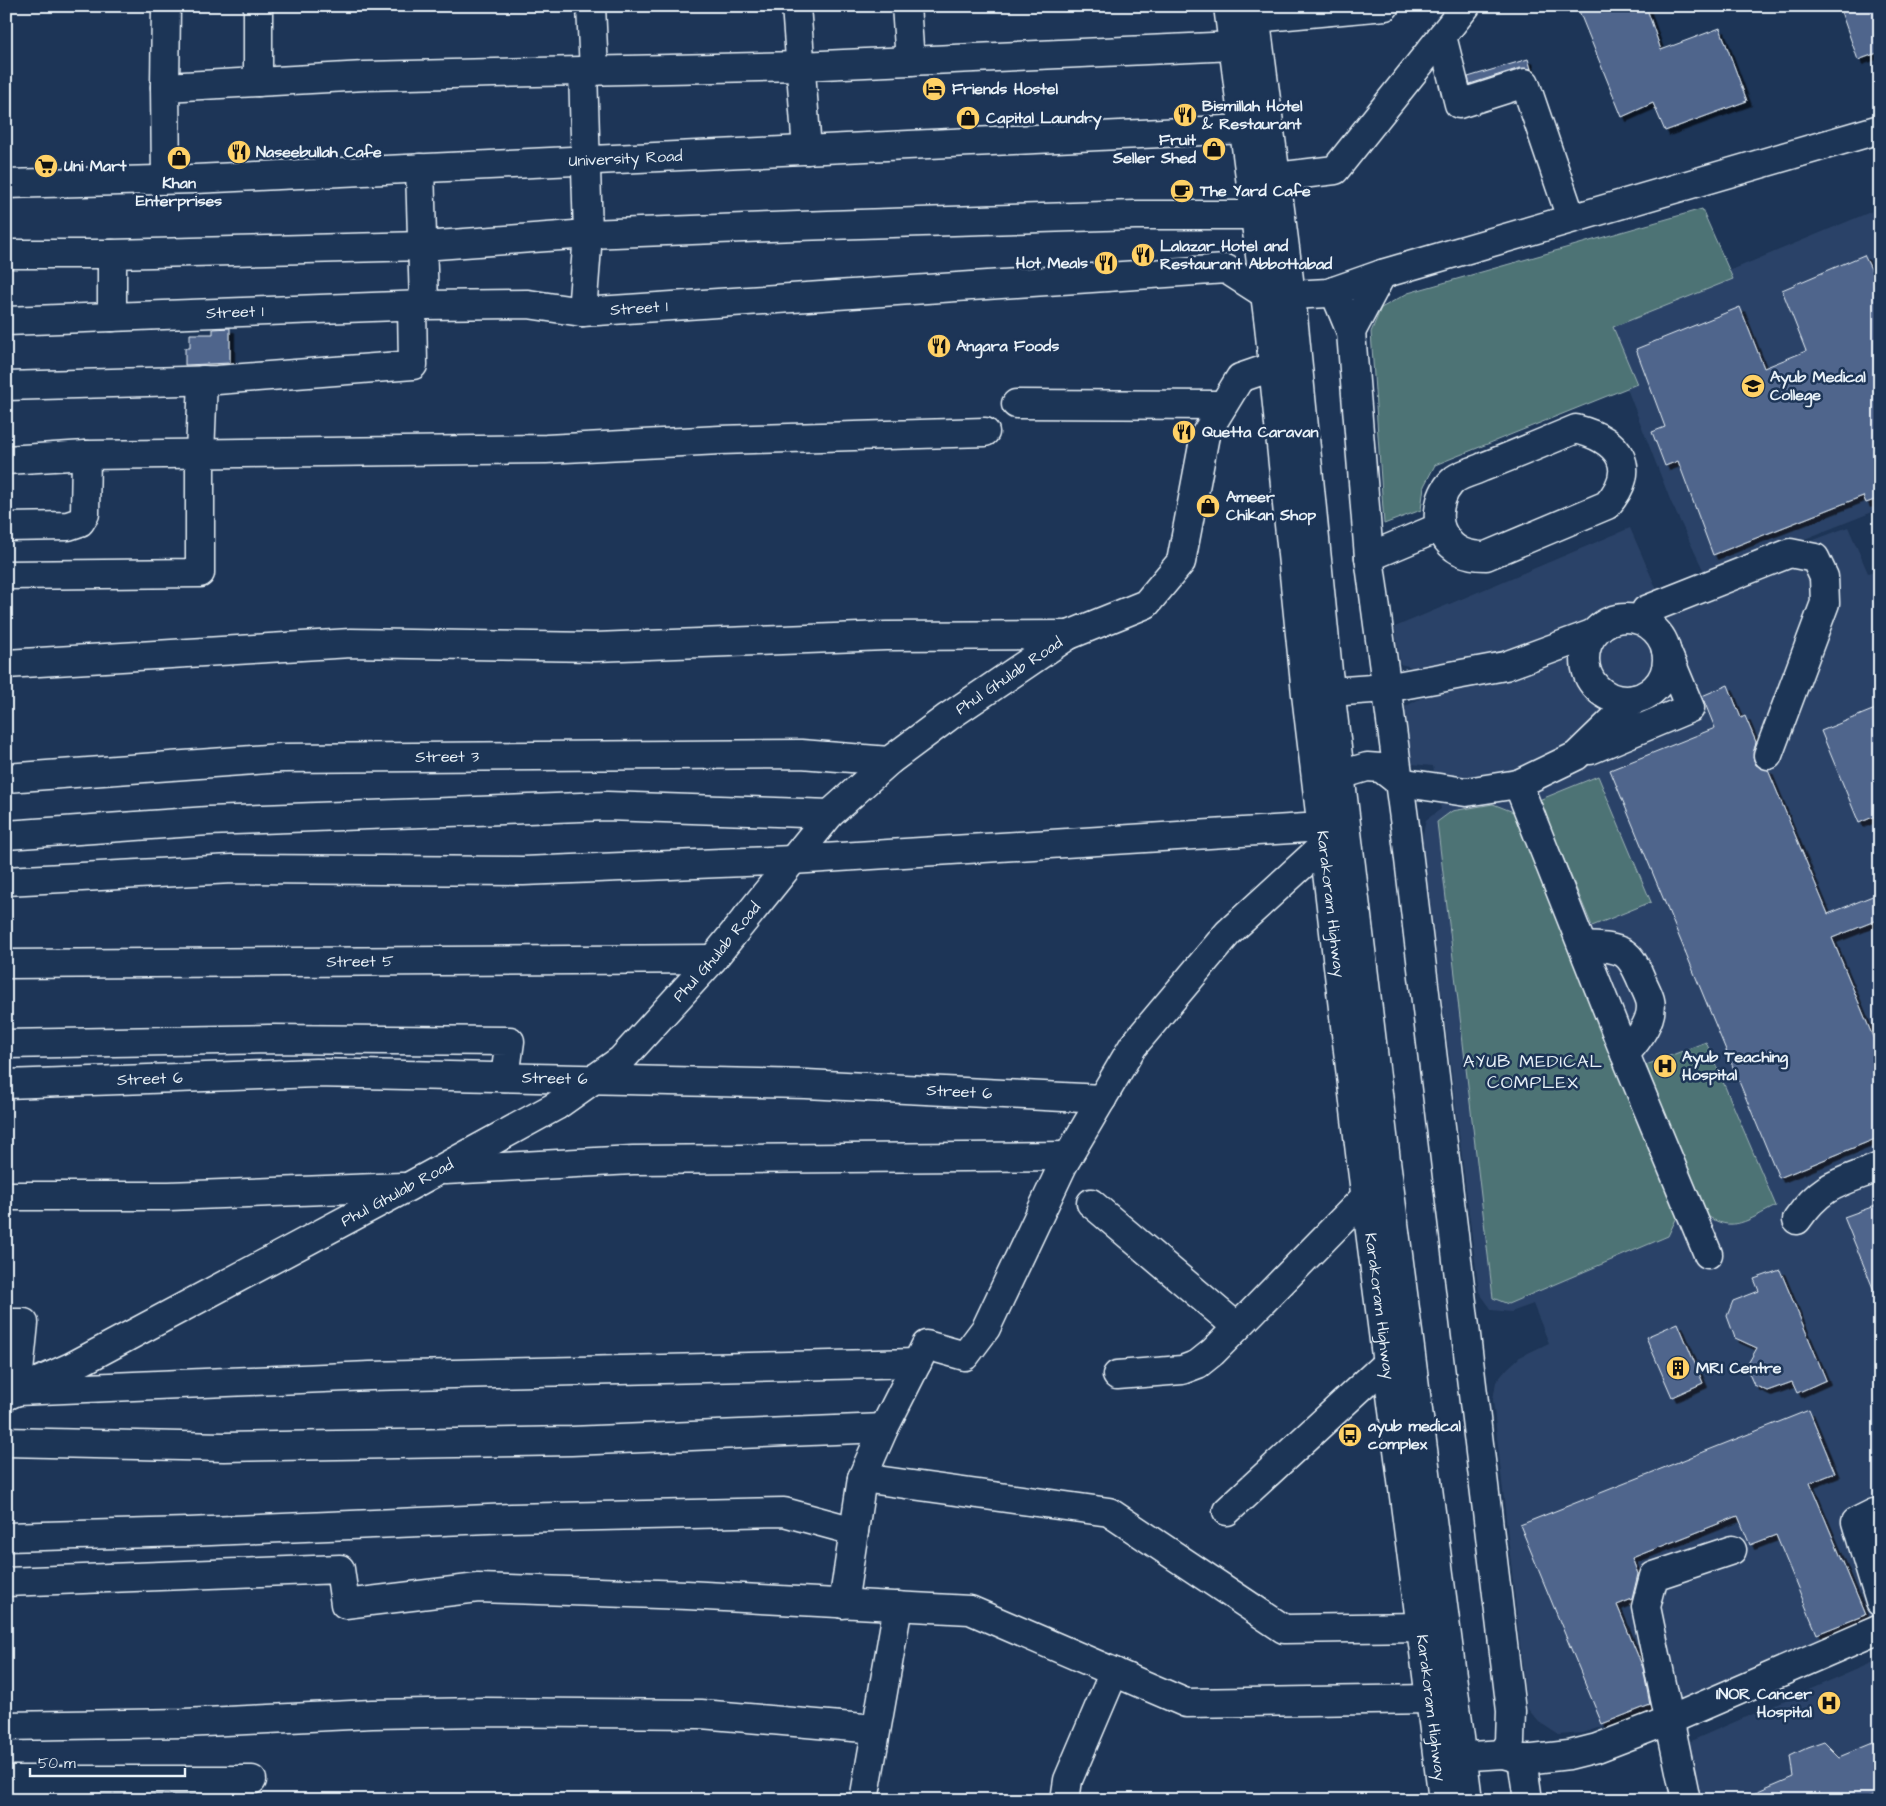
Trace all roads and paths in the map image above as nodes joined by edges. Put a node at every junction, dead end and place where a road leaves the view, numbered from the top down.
1 (166, 6) edge
2 (258, 6) edge
3 (591, 6) edge
4 (796, 6) edge
5 (906, 6) edge
6 (1228, 6) edge
7 (1385, 6) edge
8 (1466, 6) edge
9 (1255, 12) edge
10 (1442, 36) junction
11 (1234, 46) junction
12 (910, 61) junction
13 (800, 66) junction
14 (589, 71) junction
15 (258, 82) junction
16 (165, 87) junction
17 (1245, 128) junction
18 (1880, 129) edge
19 (807, 150) junction
20 (585, 161) junction
21 (420, 168) junction
22 (1276, 177) junction
23 (166, 180) junction
24 (6, 184) edge
25 (1255, 215) junction
26 (1570, 218) junction
27 (588, 234) junction
28 (423, 246) junction
29 (6, 254) edge
30 (112, 254) junction
31 (1382, 274) junction
32 (1334, 291) junction
33 (1278, 294) junction
34 (418, 306) junction
35 (582, 312) junction
36 (112, 317) junction
37 (6, 321) edge
38 (1351, 332) junction
39 (1272, 367) junction
40 (203, 380) junction
41 (6, 386) edge
42 (1016, 404) dead end
43 (1223, 405) junction
44 (985, 432) dead end
45 (200, 454) junction
46 (86, 455) junction
47 (6, 460) edge
48 (6, 527) edge
49 (1440, 527) junction
50 (1369, 557) junction
51 (6, 575) edge
52 (1646, 610) dead end
53 (1592, 634) junction
54 (1069, 635) junction
55 (1666, 650) junction
56 (6, 664) edge
57 (1386, 688) junction
58 (1330, 692) junction
59 (1635, 699) junction
60 (1768, 755) dead end
61 (1576, 756) junction
62 (889, 761) junction
63 (1340, 775) junction
64 (6, 778) edge
65 (1399, 782) junction
66 (1518, 784) junction
67 (1437, 787) junction
68 (830, 814) junction
69 (1405, 826) junction
70 (6, 834) edge
71 (1323, 836) junction
72 (792, 860) junction
73 (6, 881) edge
74 (1583, 946) junction
75 (713, 959) junction
76 (6, 964) edge
77 (6, 1044) edge
78 (1625, 1054) junction
79 (505, 1077) junction
80 (594, 1079) junction
81 (6, 1084) edge
82 (1102, 1099) junction
83 (1068, 1156) junction
84 (1880, 1167) edge
85 (437, 1171) junction
86 (408, 1187) junction
87 (6, 1196) edge
88 (1366, 1196) junction
89 (1091, 1203) dead end
90 (1797, 1220) dead end
91 (1708, 1254) dead end
92 (6, 1323) edge
93 (1237, 1327) junction
94 (1387, 1363) junction
95 (917, 1364) junction
96 (1117, 1375) dead end
97 (12, 1381) edge
98 (884, 1428) junction
99 (6, 1442) edge
100 (862, 1478) junction
101 (1227, 1511) dead end
102 (1880, 1513) edge
103 (854, 1532) junction
104 (6, 1537) edge
105 (1732, 1550) dead end
106 (6, 1582) edge
107 (1880, 1602) edge
108 (843, 1604) junction
109 (898, 1606) junction
110 (1421, 1627) junction
111 (1880, 1629) edge
112 (1114, 1672) junction
113 (1430, 1699) junction
114 (1510, 1699) junction
115 (1670, 1720) junction
116 (6, 1726) edge
117 (876, 1729) junction
118 (1570, 1755) junction
119 (1450, 1757) junction
120 (1512, 1757) junction
121 (6, 1780) edge
122 (252, 1780) dead end
123 (864, 1800) edge
124 (1065, 1800) edge
125 (1443, 1800) edge
126 (1468, 1800) edge
127 (1528, 1800) edge
128 (1686, 1800) edge

1 - 16 main road
2 - 15 main road
3 - 14 main road
4 - 13 main road
5 - 12 main road
6 - 11 main road, Karakoram Highway
7 - 9 main road
8 - 10 main road
9 - 22 main road, Karakoram Highway
10 - 22 main road
10 - 26 main road
11 - 12 main road
11 - 17 main road, Karakoram Highway
12 - 13 main road
13 - 14 main road
13 - 19 main road
14 - 15 main road
14 - 20 main road
15 - 16 main road
16 - 23 main road
17 - 19 main road, University Road
17 - 25 main road, Karakoram Highway
18 - 26 main road
19 - 20 main road, University Road
20 - 21 main road, University Road
20 - 27 main road
21 - 23 main road, University Road
21 - 28 main road
22 - 33 main road, Karakoram Highway
23 - 24 main road, University Road
25 - 27 main road
25 - 33 main road, Karakoram Highway
26 - 31 main road
27 - 28 main road
27 - 35 main road
28 - 30 main road
28 - 34 main road
29 - 30 main road
30 - 36 main road
31 - 32 main road
31 - 38 main road
32 - 33 main road
32 - 38 main road
33 - 35 main road, Street 1
33 - 39 main road, Karakoram Highway
33 - 58 main road, Karakoram Highway
34 - 35 main road, Street 1
34 - 36 main road, Street 1
34 - 40 main road
36 - 37 main road, Street 1
38 - 50 main road
39 - 43 main road, Phul Ghulab Road
39 - 71 main road, Karakoram Highway
40 - 41 main road
40 - 45 main road
42 - 43 main road
43 - 54 main road, Phul Ghulab Road
44 - 45 main road
45 - 46 main road
45 - 51 main road
46 - 47 main road
46 - 48 main road
49 - 49 main road
49 - 50 main road
50 - 57 main road
52 - 60 main road
53 - 55 main road
53 - 57 main road
53 - 59 main road
54 - 56 main road
54 - 62 main road, Phul Ghulab Road
55 - 59 main road
55 - 61 main road
57 - 58 main road
57 - 65 main road
58 - 63 main road, Karakoram Highway
59 - 61 main road
61 - 66 main road
62 - 64 main road, Street 3
62 - 68 main road, Phul Ghulab Road
63 - 65 main road
63 - 119 main road, Karakoram Highway
65 - 67 main road
65 - 69 main road
66 - 67 main road
66 - 74 main road
67 - 69 main road
68 - 70 main road
68 - 72 main road, Phul Ghulab Road
69 - 114 main road
71 - 72 main road
71 - 82 main road
71 - 88 main road, Karakoram Highway
72 - 73 main road
72 - 75 main road, Phul Ghulab Road
74 - 78 main road
74 - 78 main road
75 - 76 main road, Street 5
75 - 80 main road, Phul Ghulab Road
77 - 79 main road
78 - 91 main road
79 - 80 main road, Street 6
79 - 81 main road, Street 6
80 - 82 main road, Street 6
80 - 85 main road, Phul Ghulab Road
82 - 83 main road
83 - 85 main road
83 - 95 main road
84 - 90 main road
85 - 86 main road, Phul Ghulab Road
86 - 87 main road
86 - 97 main road, Phul Ghulab Road
88 - 93 main road
88 - 94 main road, Karakoram Highway
89 - 93 main road
92 - 97 main road
93 - 96 main road
94 - 101 main road
94 - 110 main road, Karakoram Highway
95 - 97 main road
95 - 98 main road
98 - 99 main road
98 - 100 main road
100 - 103 main road
100 - 110 main road
102 - 107 main road
103 - 104 main road
103 - 108 main road
105 - 115 main road
106 - 108 main road
108 - 109 main road
109 - 112 main road
109 - 117 main road
110 - 113 main road, Karakoram Highway
111 - 115 main road
112 - 113 main road
112 - 124 main road
113 - 119 main road, Karakoram Highway
114 - 118 main road
114 - 120 main road
115 - 118 main road
115 - 128 main road
116 - 117 main road
117 - 123 main road
118 - 120 main road
119 - 120 main road
119 - 125 main road, Karakoram Highway
119 - 126 main road, Karakoram Highway
120 - 127 main road
121 - 122 main road

